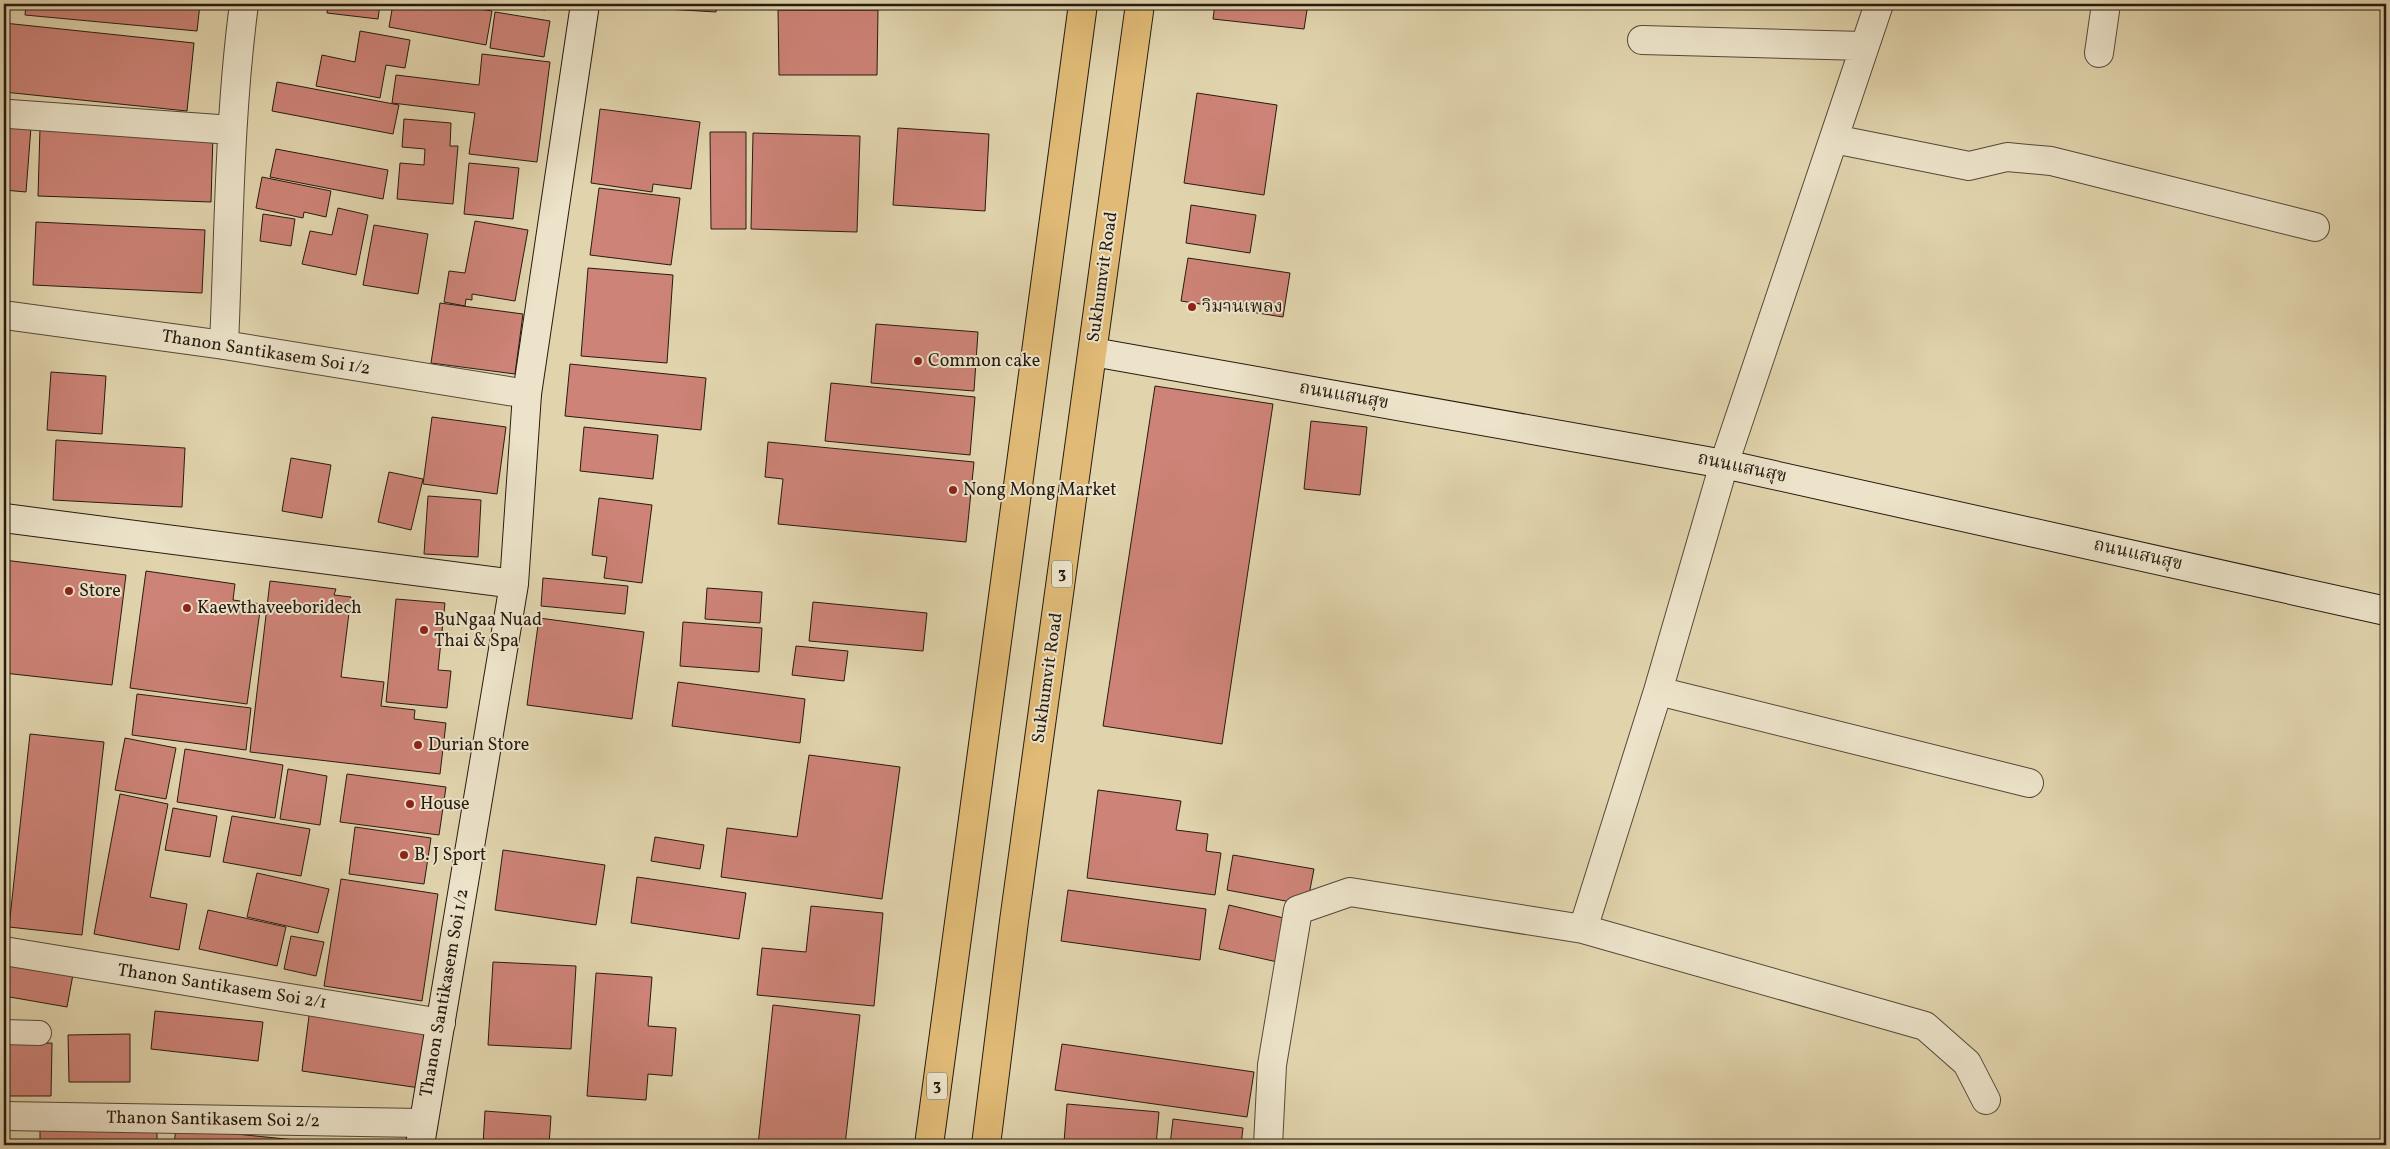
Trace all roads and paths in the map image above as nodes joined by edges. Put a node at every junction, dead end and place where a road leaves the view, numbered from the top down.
1 (244, 4) edge
2 (585, 4) edge
3 (1083, 4) edge
4 (1140, 4) edge
5 (1879, 4) edge
6 (2106, 4) edge
7 (1642, 40) dead end
8 (1864, 46) junction
9 (2099, 53) dead end
10 (10, 114) dead end
11 (232, 130) junction
12 (1834, 139) junction
13 (2315, 227) dead end
14 (4, 315) edge
15 (224, 345) junction
16 (1093, 352) junction
17 (527, 394) junction
18 (1724, 464) junction
19 (4, 518) edge
20 (514, 584) junction
21 (2386, 611) edge
22 (1658, 691) junction
23 (2029, 783) dead end
24 (1583, 929) junction
25 (4, 951) edge
26 (441, 1023) junction
27 (4, 1032) edge
28 (39, 1033) dead end
29 (1986, 1100) dead end
30 (4, 1116) edge
31 (421, 1134) edge
32 (929, 1145) edge
33 (986, 1145) edge
34 (1268, 1145) edge

1 - 11 street
2 - 17 street, Thanon Santikasem Soi 1/2
3 - 32 main road, 3
4 - 16 main road, Sukhumvit Road / 3
5 - 8 street
6 - 9 street
7 - 8 street
8 - 12 street
10 - 11 street
11 - 15 street
12 - 13 street
12 - 18 street
14 - 15 street, Thanon Santikasem Soi 1/2
15 - 17 street, Thanon Santikasem Soi 1/2
16 - 18 street, ถนนแสนสุข
16 - 33 main road, Sukhumvit Road / 3
17 - 20 street, Thanon Santikasem Soi 1/2
18 - 21 street, ถนนแสนสุข
18 - 22 street
19 - 20 street
20 - 26 street, Thanon Santikasem Soi 1/2
22 - 23 street
22 - 24 street
24 - 29 street
24 - 34 street
25 - 26 street, Thanon Santikasem Soi 2/1
26 - 31 street, Thanon Santikasem Soi 1/2
27 - 28 lane
30 - 31 street, Thanon Santikasem Soi 2/2

